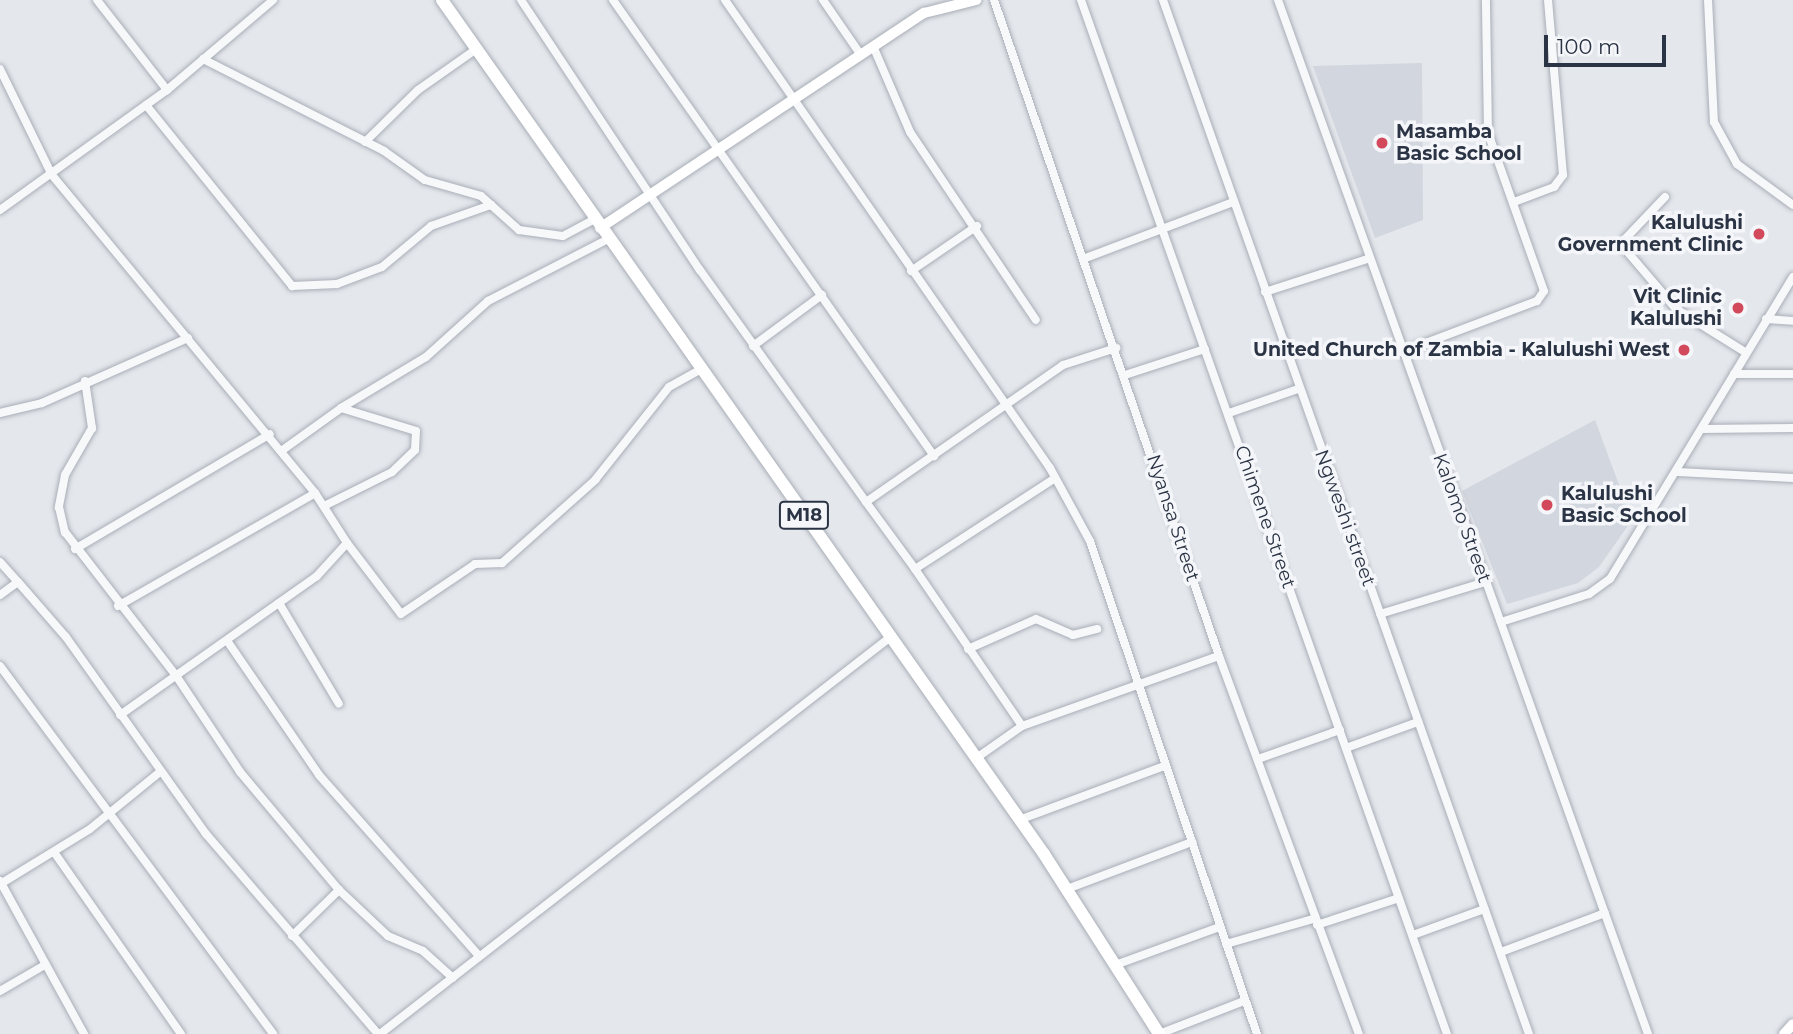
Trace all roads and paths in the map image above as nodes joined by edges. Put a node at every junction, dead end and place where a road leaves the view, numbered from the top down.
1 (97, 0) edge
2 (273, 0) edge
3 (442, 0) edge
4 (521, 0) edge
5 (613, 0) edge
6 (725, 0) edge
7 (823, 0) edge
8 (976, 0) edge
9 (994, 0) edge
10 (1081, 0) edge
11 (1163, 0) edge
12 (1279, 0) edge
13 (1486, 0) edge
14 (1548, 0) edge
15 (1708, 0) edge
16 (873, 46) junction
17 (475, 50) junction
18 (861, 55) junction
19 (203, 59) junction
20 (0, 69) edge
21 (167, 90) junction
22 (795, 101) junction
23 (146, 105) junction
24 (365, 142) junction
25 (722, 150) junction
26 (52, 175) junction
27 (653, 196) junction
28 (1665, 197) dead end
29 (1233, 202) junction
30 (1514, 202) junction
31 (491, 205) junction
32 (1793, 205) edge
33 (0, 210) edge
34 (977, 226) junction
35 (1163, 227) junction
36 (600, 229) junction
37 (1370, 258) junction
38 (1083, 259) junction
39 (911, 271) junction
40 (1793, 277) edge
41 (1265, 292) junction
42 (822, 295) junction
43 (1766, 319) junction
44 (1036, 320) dead end
45 (1793, 321) edge
46 (188, 338) junction
47 (753, 346) junction
48 (1116, 348) junction
49 (1205, 349) junction
50 (1402, 352) junction
51 (1745, 352) junction
52 (701, 369) junction
53 (1734, 374) junction
54 (1793, 374) edge
55 (1125, 375) junction
56 (85, 382) junction
57 (1298, 389) junction
58 (1003, 405) junction
59 (341, 408) junction
60 (0, 413) edge
61 (1228, 413) junction
62 (1793, 428) edge
63 (1702, 429) junction
64 (270, 435) junction
65 (284, 449) junction
66 (934, 456) junction
67 (1678, 472) junction
68 (1055, 478) junction
69 (1793, 478) edge
70 (315, 493) junction
71 (866, 502) junction
72 (324, 506) junction
73 (347, 543) junction
74 (75, 548) junction
75 (0, 562) edge
76 (915, 569) junction
77 (18, 582) junction
78 (1485, 582) junction
79 (0, 595) edge
80 (279, 603) junction
81 (118, 606) junction
82 (1380, 614) junction
83 (1501, 622) junction
84 (1097, 629) dead end
85 (888, 639) junction
86 (228, 642) junction
87 (968, 649) junction
88 (1219, 656) junction
89 (0, 666) edge
90 (177, 677) junction
91 (1139, 684) junction
92 (340, 704) dead end
93 (120, 715) junction
94 (1418, 722) junction
95 (1022, 726) junction
96 (1340, 730) junction
97 (1346, 748) junction
98 (975, 759) junction
99 (1258, 759) junction
100 (1164, 766) junction
101 (160, 772) junction
102 (108, 815) junction
103 (1019, 820) junction
104 (1192, 842) junction
105 (54, 852) junction
106 (1, 882) edge
107 (1068, 889) junction
108 (339, 890) junction
109 (1399, 898) junction
110 (1484, 909) junction
111 (1605, 913) junction
112 (1315, 922) junction
113 (1219, 928) junction
114 (1413, 935) junction
115 (292, 936) junction
116 (1226, 944) junction
117 (1501, 952) junction
118 (479, 956) junction
119 (1118, 964) junction
120 (43, 966) junction
121 (453, 978) junction
122 (0, 990) edge
123 (1244, 1001) junction
124 (1793, 1024) edge
125 (83, 1034) edge
126 (181, 1034) edge
127 (273, 1034) edge
128 (379, 1034) edge
129 (1159, 1034) edge
130 (1257, 1034) edge
131 (1359, 1034) edge
132 (1447, 1034) edge
133 (1529, 1034) edge
134 (1648, 1034) edge
135 (1784, 1034) edge

1 - 21 street
2 - 19 street
3 - 17 main road, M18
4 - 27 street
5 - 25 street
6 - 22 street
7 - 18 street
8 - 16 street
9 - 38 street, Nyansa Street
10 - 35 street, Chimene Street
11 - 29 street, Ngweshi street
12 - 37 street, Kalomo Street
13 - 30 street
14 - 30 street
15 - 32 street
16 - 18 street
16 - 34 street
17 - 24 street
17 - 36 main road, M18
18 - 22 street
19 - 21 street
19 - 24 street
20 - 26 street
21 - 23 street
22 - 25 street
22 - 39 street
23 - 26 street
23 - 31 street
24 - 31 street
25 - 27 street
25 - 42 street
26 - 33 street
26 - 46 street
27 - 36 street
27 - 47 street
28 - 51 street
29 - 35 street
29 - 41 street, Ngweshi street
30 - 50 street
31 - 36 street
34 - 39 street
34 - 44 street
35 - 38 street
35 - 49 street, Chimene Street
36 - 52 main road, M18
36 - 59 street
37 - 41 street
37 - 50 street, Kalomo Street
38 - 48 street, Nyansa Street
39 - 58 street
40 - 43 street
41 - 57 street, Ngweshi street
42 - 47 street
42 - 66 street
43 - 45 street
43 - 51 street
46 - 56 street
46 - 64 street
47 - 71 street
48 - 55 street, Nyansa Street
48 - 58 street
49 - 55 street
49 - 61 street, Chimene Street
50 - 78 street, Kalomo Street
51 - 53 street
52 - 73 street
52 - 85 main road, M18
53 - 54 street
53 - 63 street
55 - 88 street, Nyansa Street
56 - 60 street
56 - 74 street
57 - 61 street
57 - 82 street, Ngweshi street
58 - 66 street
58 - 68 street
59 - 65 street
59 - 72 street
61 - 96 street, Chimene Street
62 - 63 street
63 - 67 street
64 - 65 street
64 - 74 street
65 - 70 street
66 - 71 street
67 - 69 street
67 - 83 street
68 - 76 street
68 - 91 street
70 - 72 street
70 - 81 street
71 - 76 street
72 - 73 street
73 - 80 street
74 - 81 street
75 - 77 street
76 - 87 street
77 - 79 street
77 - 93 street
78 - 82 street
78 - 83 street, Kalomo Street
80 - 86 street
80 - 92 street
81 - 90 street
82 - 94 street, Ngweshi street
83 - 111 street, Kalomo Street
84 - 87 street
85 - 98 main road, M18
85 - 118 street
86 - 90 street
86 - 118 street
87 - 95 street
88 - 91 street
88 - 99 street, Nyansa Street
89 - 102 street
90 - 93 street
90 - 108 street
91 - 95 street
91 - 100 street
93 - 101 street
94 - 97 street
94 - 110 street, Ngweshi street
95 - 98 street
96 - 97 street, Chimene Street
96 - 99 street
97 - 109 street, Chimene Street
98 - 103 main road, M18
99 - 112 street, Nyansa Street
100 - 103 street
100 - 104 street
101 - 102 street
101 - 115 street
102 - 105 street
102 - 127 street
103 - 107 main road, M18
104 - 107 street
104 - 113 street
105 - 106 street
105 - 126 street
106 - 120 street
107 - 119 main road, M18
108 - 115 street
108 - 121 street
109 - 112 street
109 - 114 street, Chimene Street
110 - 114 street
110 - 117 street, Ngweshi street
111 - 117 street
111 - 134 street, Kalomo Street
112 - 116 street
112 - 131 street, Nyansa Street
113 - 116 street
113 - 119 street
114 - 132 street, Chimene Street
115 - 128 street
116 - 123 street
117 - 133 street, Ngweshi street
118 - 121 street
119 - 129 main road, M18
120 - 122 street
120 - 125 street
121 - 128 street
123 - 129 street
123 - 130 street
124 - 135 street

